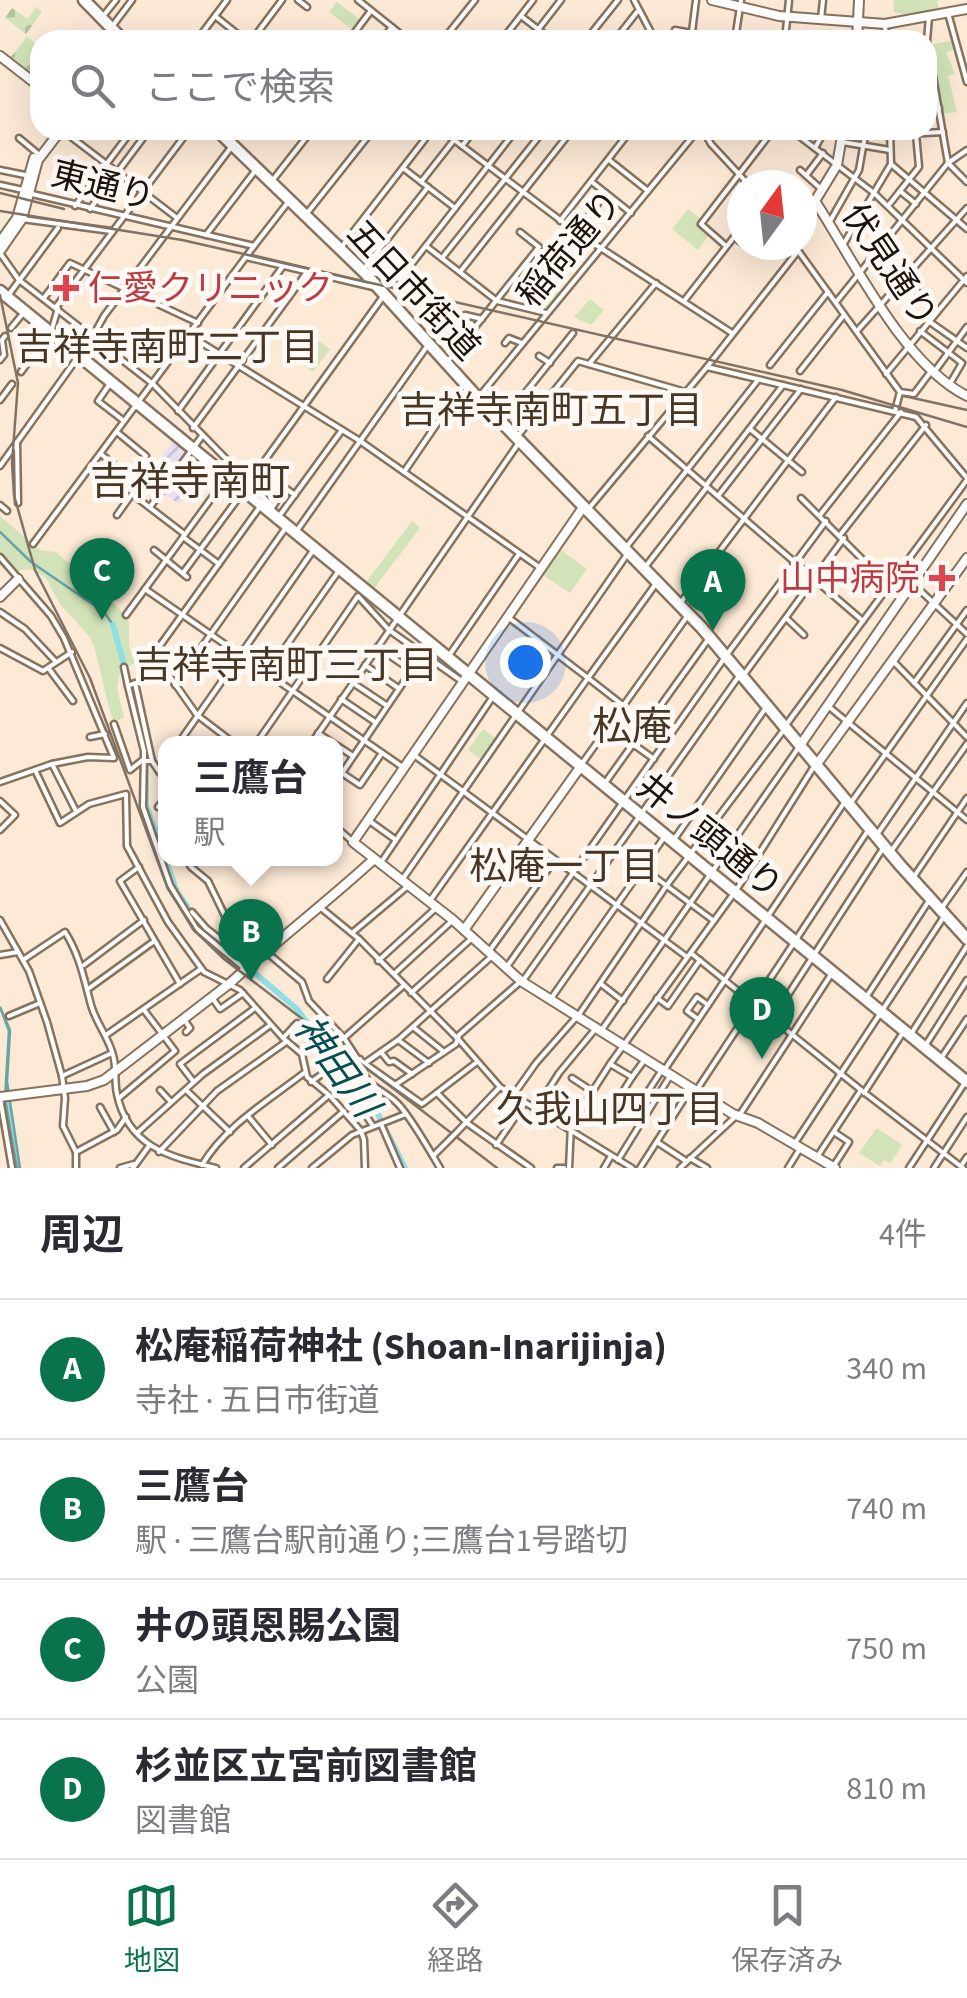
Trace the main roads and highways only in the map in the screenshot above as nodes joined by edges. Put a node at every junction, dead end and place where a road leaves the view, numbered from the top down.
1 (89, 2) edge
2 (113, 30) edge
3 (227, 140) edge
4 (3, 294) edge
5 (967, 942) edge
6 (967, 1080) edge

1 - 2 main road
3 - 5 main road, 五日市街道
4 - 6 main road, 井ノ頭通り

